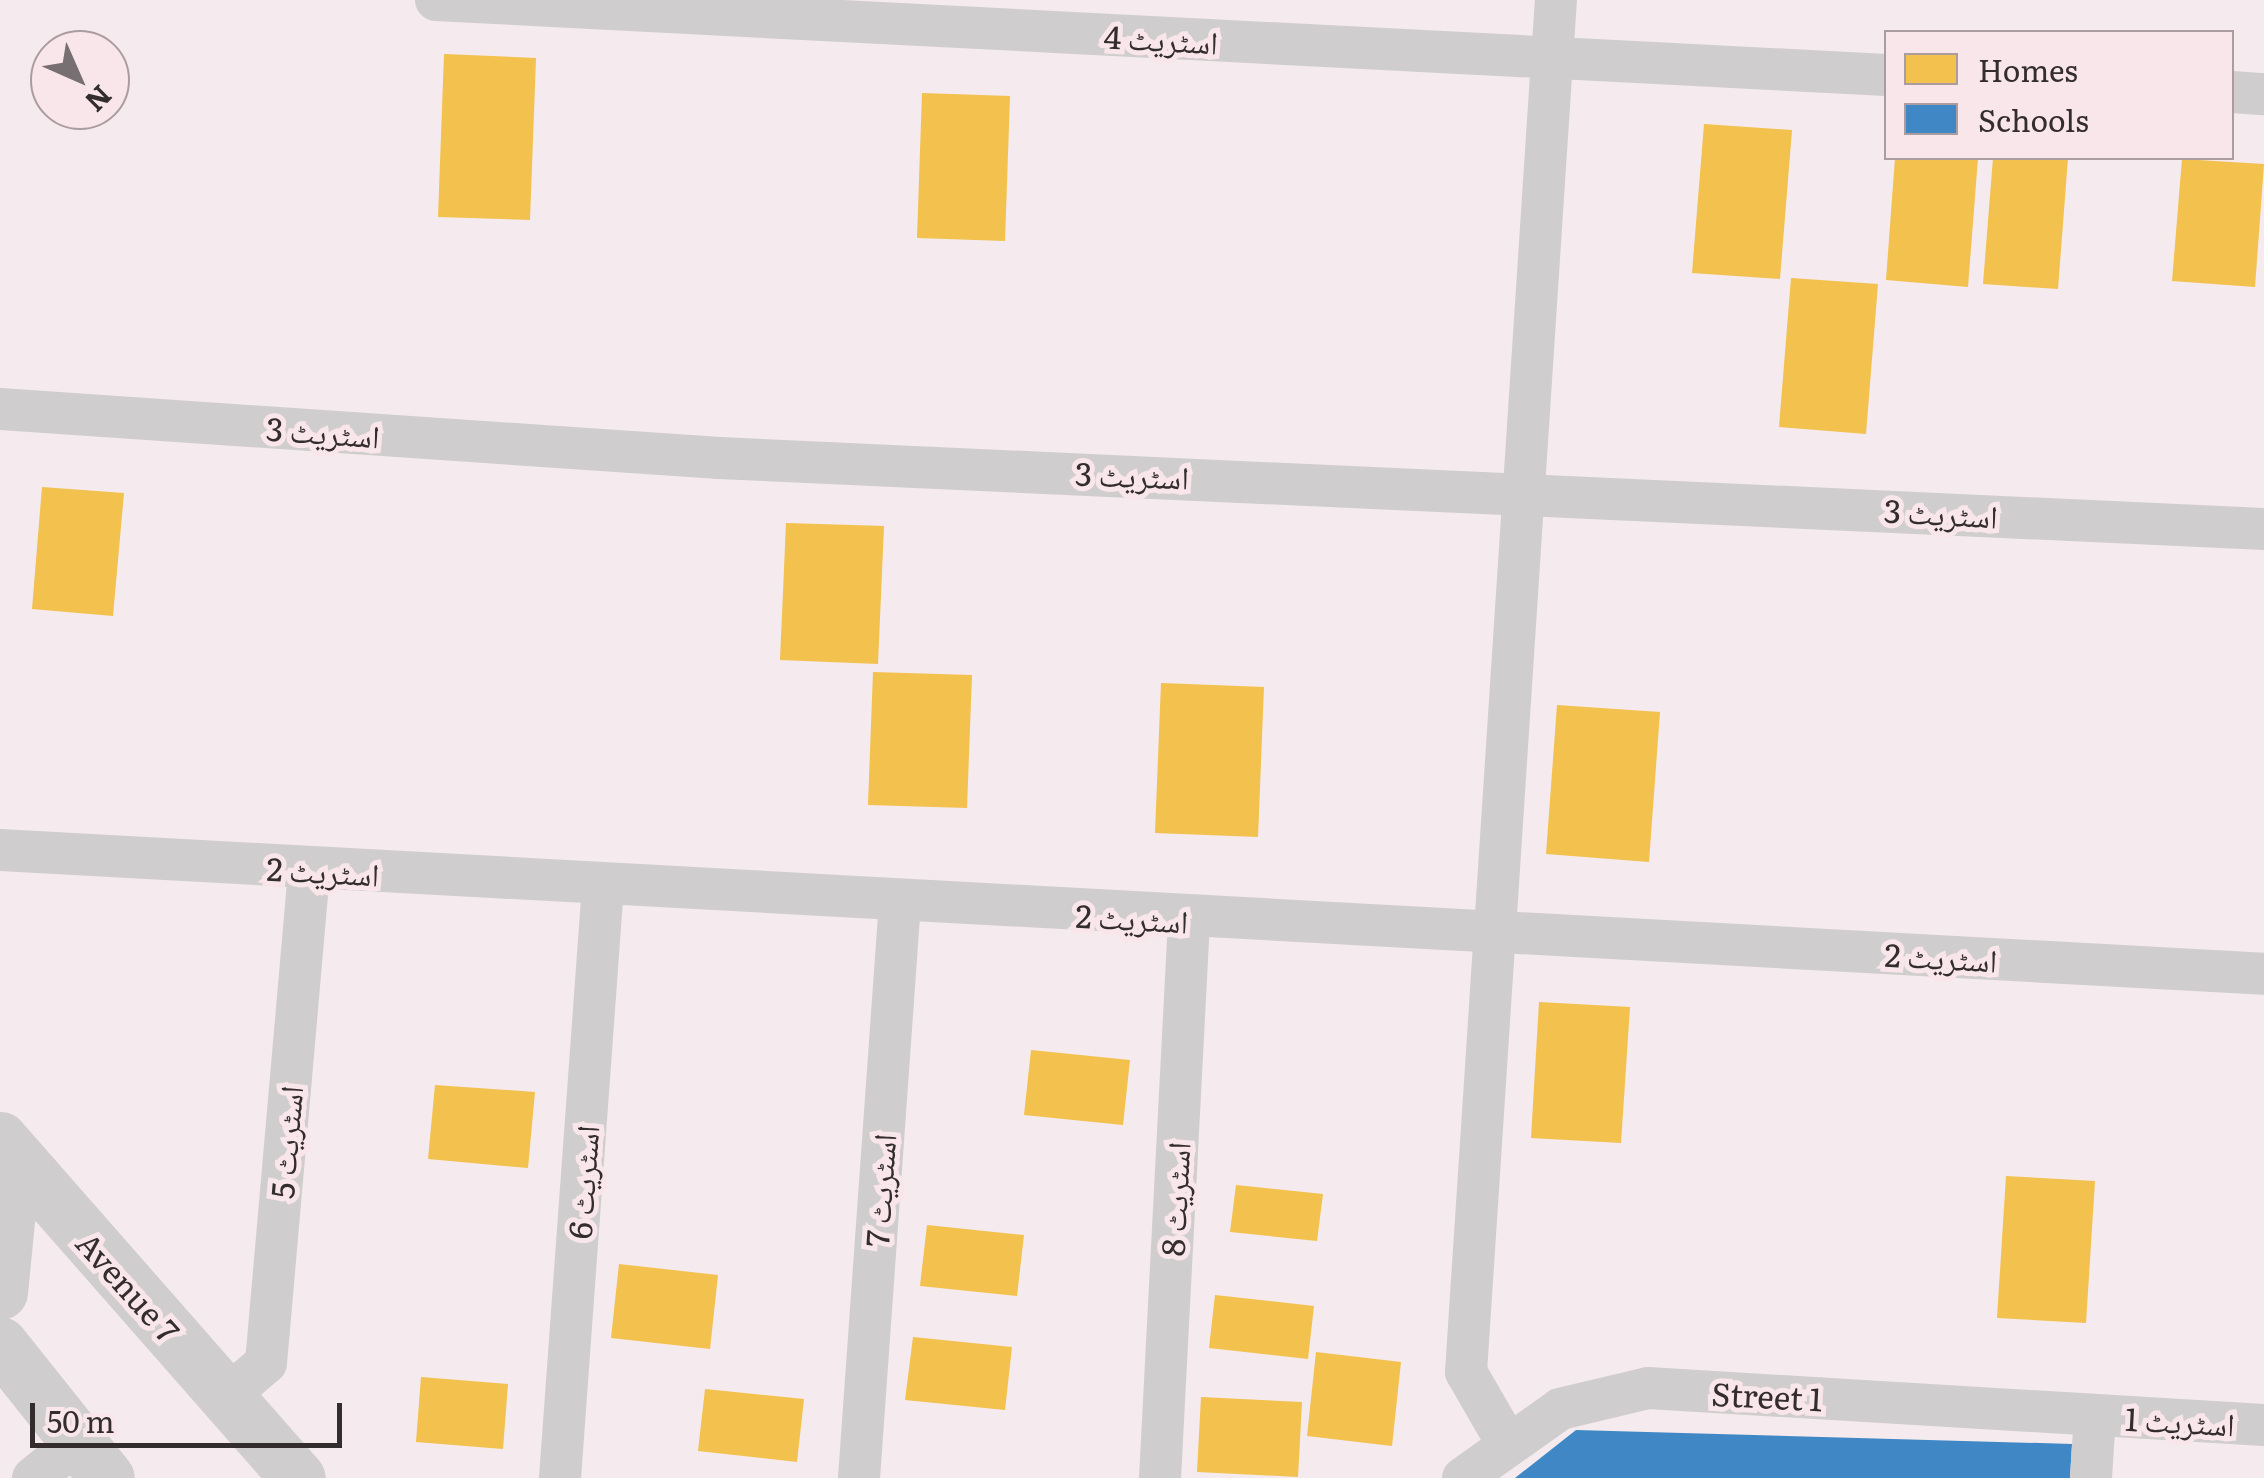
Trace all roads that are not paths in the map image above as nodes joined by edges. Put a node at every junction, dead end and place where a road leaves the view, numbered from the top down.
1 (436, 0) edge
2 (1556, 0) edge
3 (1552, 58) junction
4 (1884, 75) edge
5 (2234, 92) edge
6 (2264, 94) edge
7 (0, 409) edge
8 (1524, 490) junction
9 (2264, 529) edge
10 (0, 850) edge
11 (309, 870) junction
12 (603, 886) junction
13 (900, 902) junction
14 (1188, 920) junction
15 (1491, 931) junction
16 (2264, 974) edge
17 (17, 1159) edge
18 (0, 1292) edge
19 (0, 1344) edge
20 (227, 1396) junction
21 (2095, 1415) junction
22 (2264, 1425) edge
23 (1507, 1443) junction
24 (93, 1460) edge
25 (33, 1478) edge
26 (298, 1478) edge
27 (560, 1478) edge
28 (859, 1478) edge
29 (1160, 1478) edge
30 (1462, 1478) edge
31 (2090, 1478) edge

1 - 3 street, اسٹریٹ 4
2 - 3 street
3 - 4 street, اسٹریٹ 4
3 - 8 street
5 - 6 street
7 - 8 street, اسٹریٹ 3
8 - 9 street, اسٹریٹ 3
8 - 15 street
10 - 11 street, اسٹریٹ 2
11 - 12 street, اسٹریٹ 2
11 - 20 street, اسٹریٹ 5
12 - 13 street, اسٹریٹ 2
12 - 27 street, اسٹریٹ 6
13 - 14 street, اسٹریٹ 2
13 - 28 street, اسٹریٹ 7
14 - 15 street, اسٹریٹ 2
14 - 29 street, اسٹریٹ 8
15 - 16 street, اسٹریٹ 2
15 - 23 street
17 - 18 street
17 - 20 street, Avenue 7
19 - 24 street
20 - 26 street, Avenue 7
21 - 22 street, اسٹریٹ 1
21 - 23 street, Street 1
21 - 31 street
23 - 30 street, Street 1
24 - 25 street

